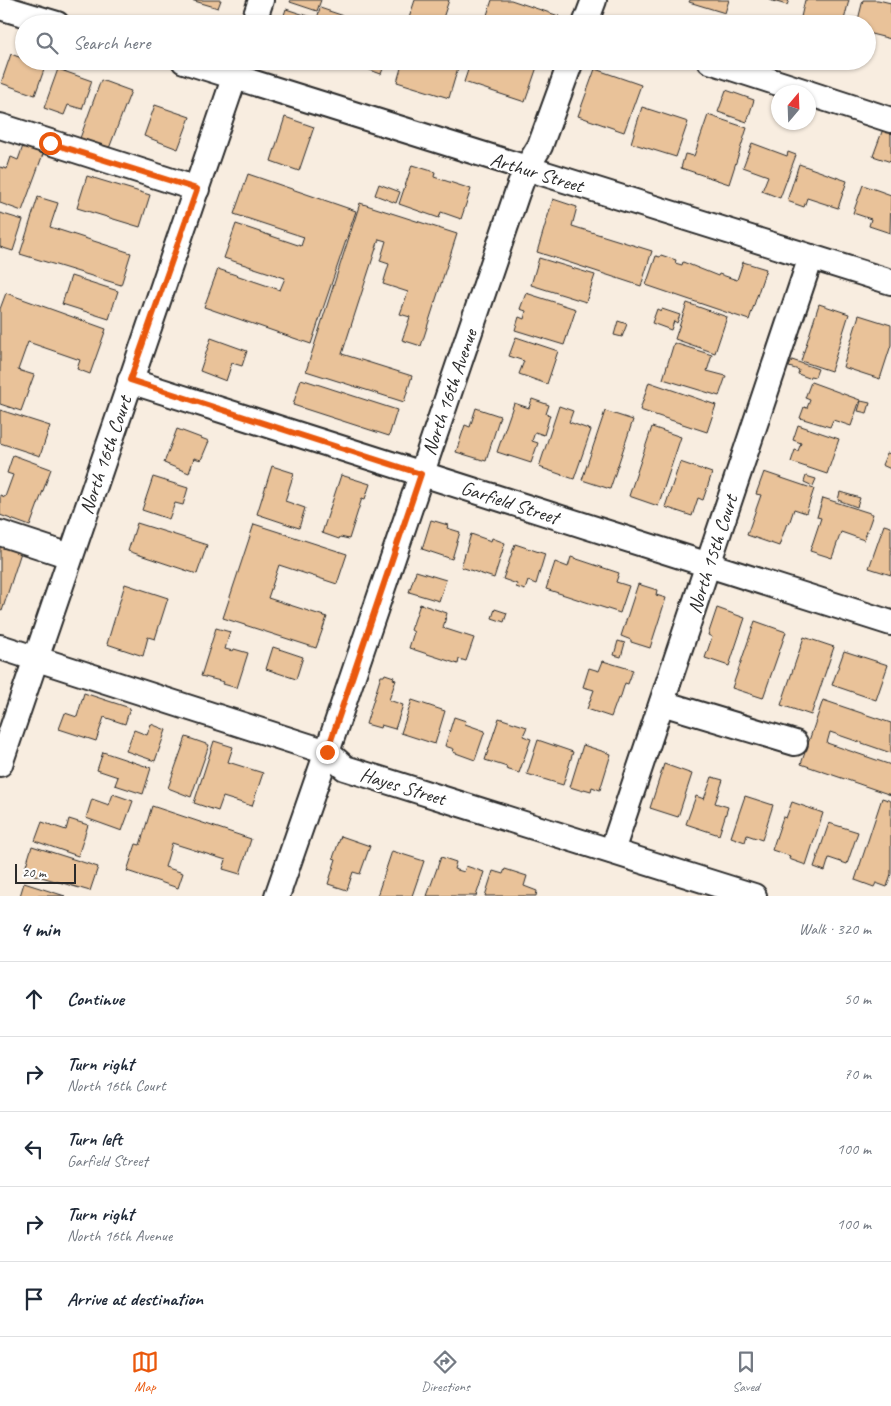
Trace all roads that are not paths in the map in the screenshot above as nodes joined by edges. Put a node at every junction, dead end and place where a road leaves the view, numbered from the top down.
1 (261, 0) edge
2 (0, 7) edge
3 (27, 15) edge
4 (256, 15) edge
5 (238, 70) edge
6 (241, 70) edge
7 (568, 70) edge
8 (737, 70) edge
9 (783, 85) edge
10 (816, 96) edge
11 (891, 120) edge
12 (0, 126) edge
13 (526, 169) junction
14 (197, 189) junction
15 (811, 257) junction
16 (891, 282) edge
17 (130, 380) junction
18 (421, 474) junction
19 (0, 533) edge
20 (70, 556) junction
21 (708, 566) junction
22 (891, 623) edge
23 (0, 647) edge
24 (36, 658) junction
25 (662, 703) junction
26 (795, 743) dead end
27 (327, 752) junction
28 (0, 764) edge
29 (612, 851) junction
30 (277, 896) edge
31 (754, 896) edge

1 - 4 street
2 - 3 street
5 - 14 street, North 16th Court
6 - 13 street, Arthur Street
7 - 13 street, North 16th Avenue
8 - 9 street
10 - 11 street
12 - 14 street
13 - 15 street, Arthur Street
13 - 18 street, North 16th Avenue
14 - 17 street, North 16th Court
15 - 16 street, Arthur Street
15 - 21 street, North 15th Court
17 - 18 street, Garfield Street
17 - 20 street, North 16th Court
18 - 21 street, Garfield Street
18 - 27 street, North 16th Avenue
19 - 20 street
20 - 24 street, North 16th Court
21 - 22 street, Garfield Street
21 - 25 street, North 15th Court
23 - 24 street, Hayes Street
24 - 27 street, Hayes Street
24 - 28 street, North 16th Court
25 - 26 street
25 - 29 street, North 15th Court
27 - 29 street, Hayes Street
27 - 30 street, North 16th Avenue
29 - 31 street, Hayes Street

